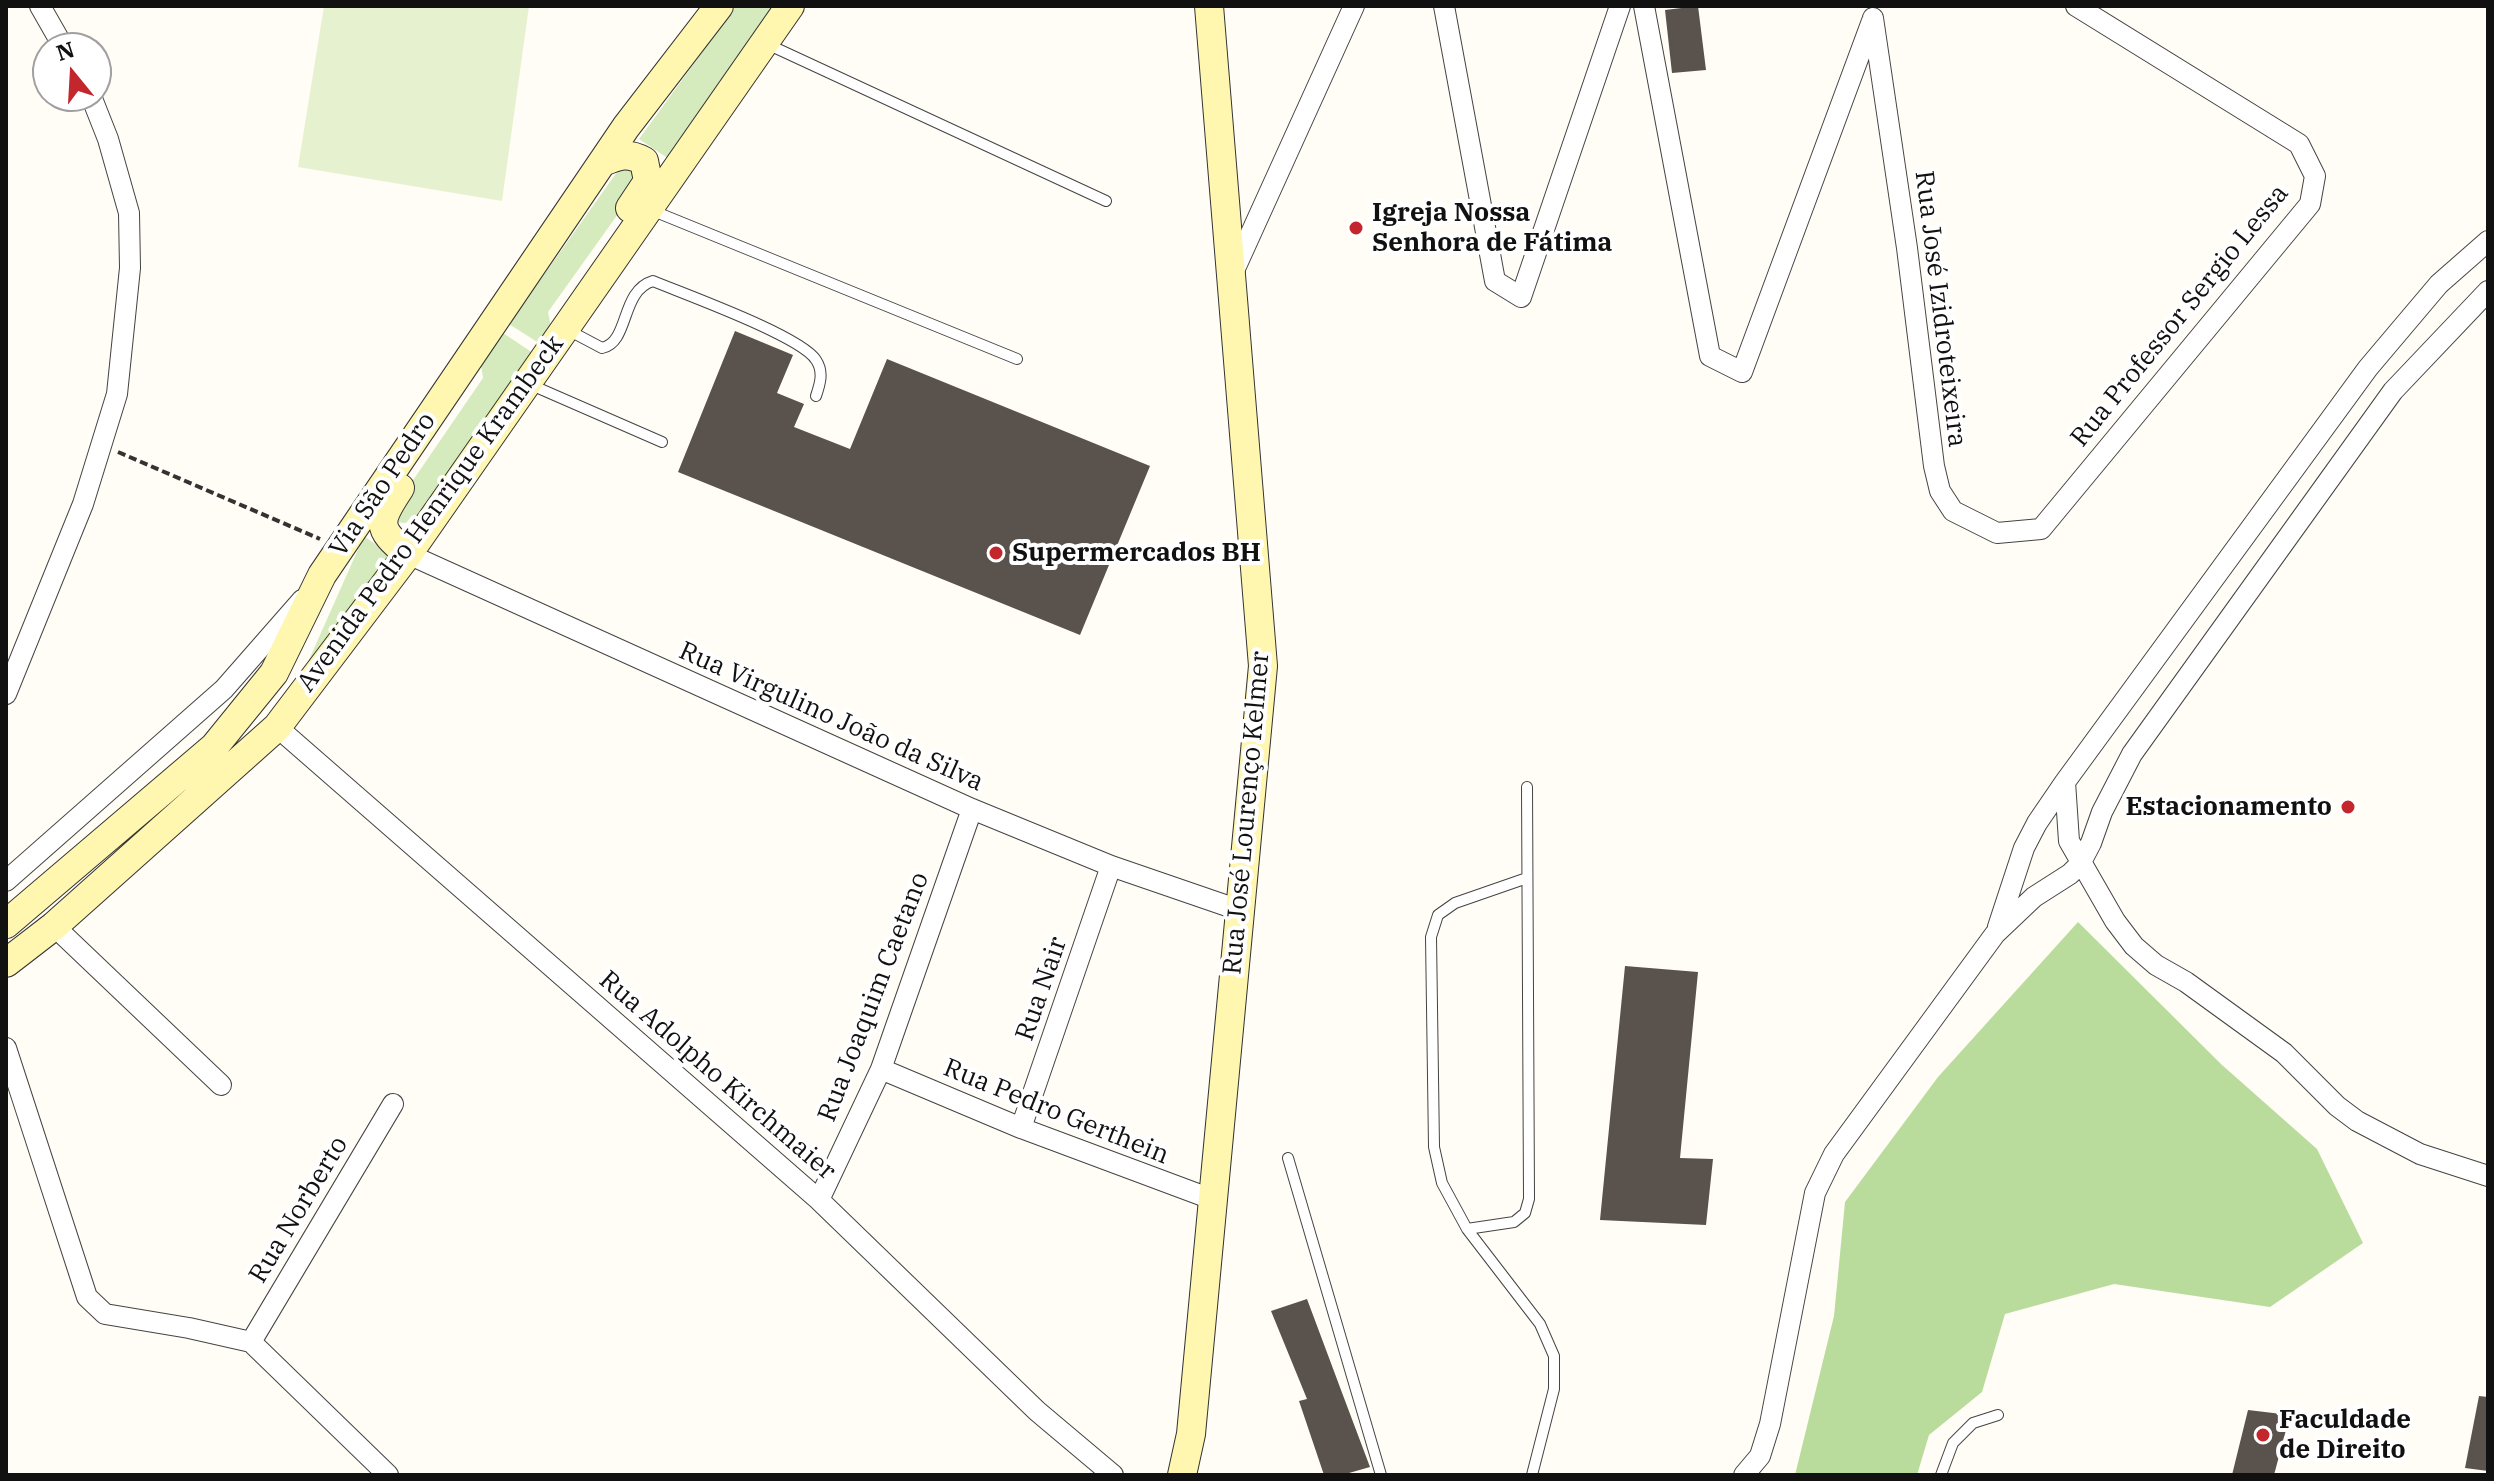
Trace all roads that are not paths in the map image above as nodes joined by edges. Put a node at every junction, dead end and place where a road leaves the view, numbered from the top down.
1 (40, 6) edge
2 (719, 6) edge
3 (790, 6) edge
4 (1209, 6) edge
5 (1354, 6) edge
6 (1444, 6) edge
7 (1620, 6) edge
8 (1644, 6) edge
9 (2076, 6) edge
10 (1875, 12) edge
11 (55, 32) edge
12 (765, 43) junction
13 (97, 112) edge
14 (603, 162) junction
15 (1106, 201) dead end
16 (649, 209) junction
17 (2488, 241) edge
18 (1230, 280) junction
19 (2488, 291) edge
20 (565, 328) junction
21 (1017, 359) dead end
22 (468, 360) junction
23 (527, 383) junction
24 (816, 396) dead end
25 (662, 442) dead end
26 (2041, 529) joint
27 (408, 554) junction
28 (322, 575) junction
29 (2162, 649) junction
30 (2191, 672) junction
31 (6, 694) edge
32 (277, 727) junction
33 (2065, 782) junction
34 (1527, 787) dead end
35 (972, 809) junction
36 (2080, 864) junction
37 (1111, 866) junction
38 (1527, 878) junction
39 (6, 881) edge
40 (1239, 910) junction
41 (6, 924) edge
42 (54, 926) junction
43 (1995, 934) junction
44 (6, 963) edge
45 (6, 1048) edge
46 (881, 1069) junction
47 (221, 1085) dead end
48 (393, 1104) dead end
49 (1021, 1128) junction
50 (1288, 1158) dead end
51 (2488, 1176) edge
52 (819, 1200) junction
53 (1214, 1200) junction
54 (1467, 1229) junction
55 (251, 1342) junction
56 (1998, 1415) dead end
57 (388, 1475) edge
58 (1113, 1475) edge
59 (1182, 1475) edge
60 (1381, 1475) edge
61 (1532, 1475) edge
62 (1744, 1475) edge
63 (1941, 1475) edge

1 - 11 street
2 - 14 main road, Via São Pedro
3 - 12 main road, Avenida Pedro Henrique Krambeck
4 - 18 main road, Rua José Lourenço Kelmer
5 - 18 street
6 - 7 street
8 - 10 street
9 - 26 street, Rua Professor Sergio Lessa
10 - 26 street, Rua José Izidroteixeira
12 - 15 lane
12 - 16 main road, Avenida Pedro Henrique Krambeck
13 - 31 street
14 - 20 main road
14 - 22 main road, Via São Pedro
16 - 20 main road, Avenida Pedro Henrique Krambeck
16 - 21 lane
17 - 29 street
18 - 40 main road, Rua José Lourenço Kelmer
19 - 30 street
20 - 23 main road, Avenida Pedro Henrique Krambeck
20 - 24 lane
22 - 27 main road
22 - 28 main road, Via São Pedro
23 - 25 lane
23 - 27 main road, Avenida Pedro Henrique Krambeck
27 - 32 main road, Avenida Pedro Henrique Krambeck
27 - 35 street, Rua Virgulino João da Silva
28 - 39 street, Avenida Pedro Henrique Krambeck
28 - 41 main road, Via São Pedro
29 - 30 street
29 - 33 street
30 - 36 street
32 - 42 main road, Avenida Pedro Henrique Krambeck
32 - 52 street, Rua Adolpho Kirchmaier
33 - 36 street
33 - 43 street
34 - 38 lane
35 - 37 street, Rua Virgulino João da Silva
35 - 46 street, Rua Joaquim Caetano
36 - 43 street
36 - 51 street
37 - 40 street, Rua Virgulino João da Silva
37 - 49 street, Rua Nair
38 - 54 lane
38 - 54 lane
40 - 53 main road, Rua José Lourenço Kelmer
42 - 44 main road, Avenida Pedro Henrique Krambeck
42 - 47 street
43 - 62 street
45 - 55 street
46 - 49 street, Rua Pedro Gerthein
46 - 52 street, Rua Joaquim Caetano
48 - 55 street, Rua Norberto
49 - 53 street, Rua Pedro Gerthein
50 - 60 lane
52 - 58 street, Rua Adolpho Kirchmaier
53 - 59 main road, Rua José Lourenço Kelmer
54 - 61 lane
55 - 57 street
56 - 63 lane

